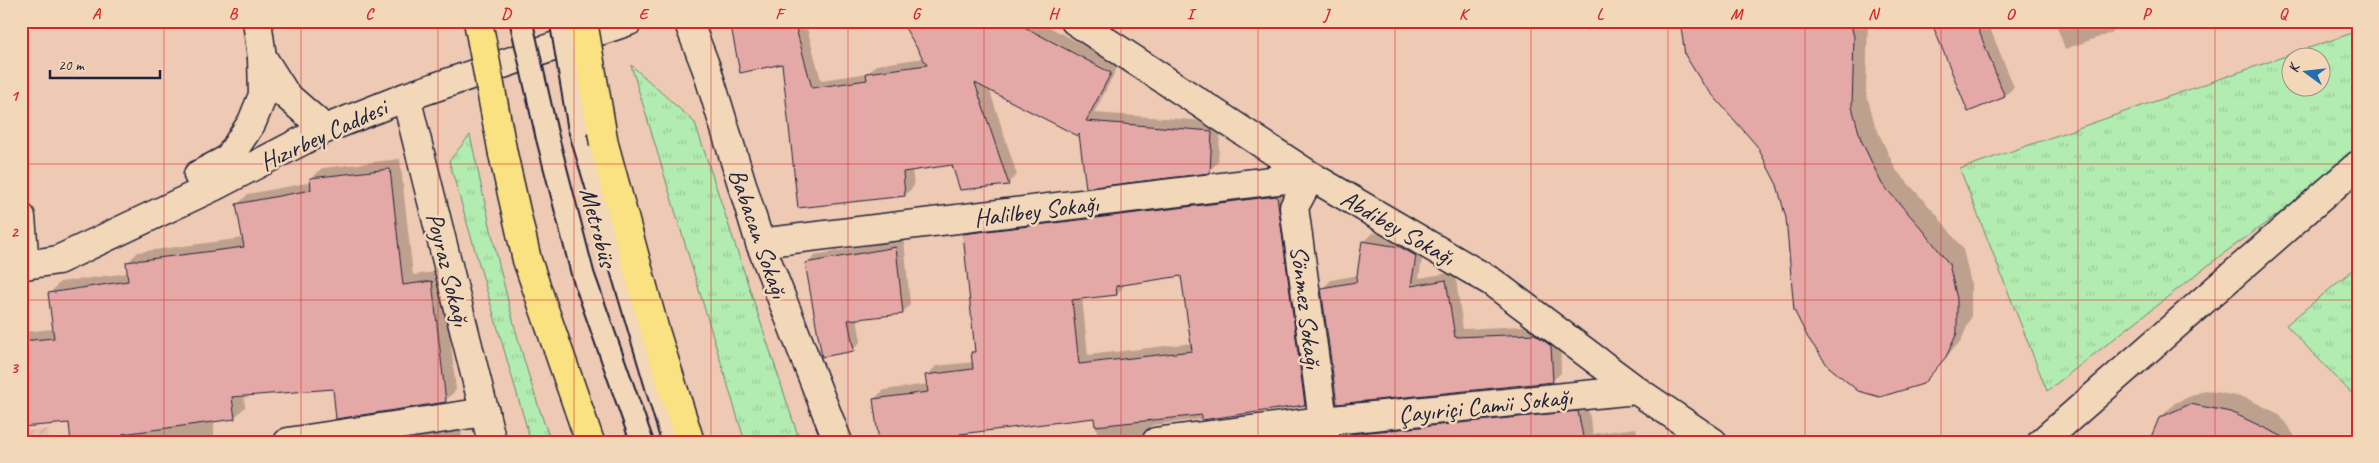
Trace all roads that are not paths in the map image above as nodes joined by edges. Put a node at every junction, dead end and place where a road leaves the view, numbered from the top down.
1 (257, 21) edge
2 (478, 21) edge
3 (521, 21) edge
4 (561, 21) edge
5 (583, 21) edge
6 (629, 21) edge
7 (688, 21) edge
8 (1075, 21) edge
9 (262, 57) junction
10 (406, 97) junction
11 (325, 129) junction
12 (2358, 165) edge
13 (1311, 176) junction
14 (21, 217) edge
15 (760, 244) junction
16 (23, 266) edge
17 (1636, 390) junction
18 (485, 412) junction
19 (1324, 432) edge
20 (288, 442) edge
21 (492, 442) edge
22 (590, 442) edge
23 (642, 442) edge
24 (673, 442) edge
25 (690, 442) edge
26 (838, 442) edge
27 (1156, 442) edge
28 (1713, 442) edge
29 (2042, 442) edge

1 - 9 street, Hızırbey Caddesi
2 - 22 highway, bridge
3 - 23 lane, Metrobüs, bridge
4 - 24 lane, Metrobüs, bridge
5 - 25 highway, bridge
6 - 10 street, Hızırbey Caddesi
7 - 15 street, Babacan Sokağı
8 - 13 street, Abdibey Sokağı
9 - 11 street
9 - 16 street, Hızırbey Caddesi
10 - 11 street, Hızırbey Caddesi
10 - 18 street, Poyraz Sokağı
11 - 16 street, Hızırbey Caddesi
12 - 29 street
13 - 15 street, Halilbey Sokağı
13 - 17 street, Abdibey Sokağı
13 - 19 street, Sönmez Sokağı
14 - 16 street
15 - 26 street, Babacan Sokağı
17 - 19 street, Çayıriçi Camii Sokağı
17 - 28 street, Abdibey Sokağı
18 - 20 street
18 - 21 street, Poyraz Sokağı
19 - 27 street, Çayıriçi Camii Sokağı

